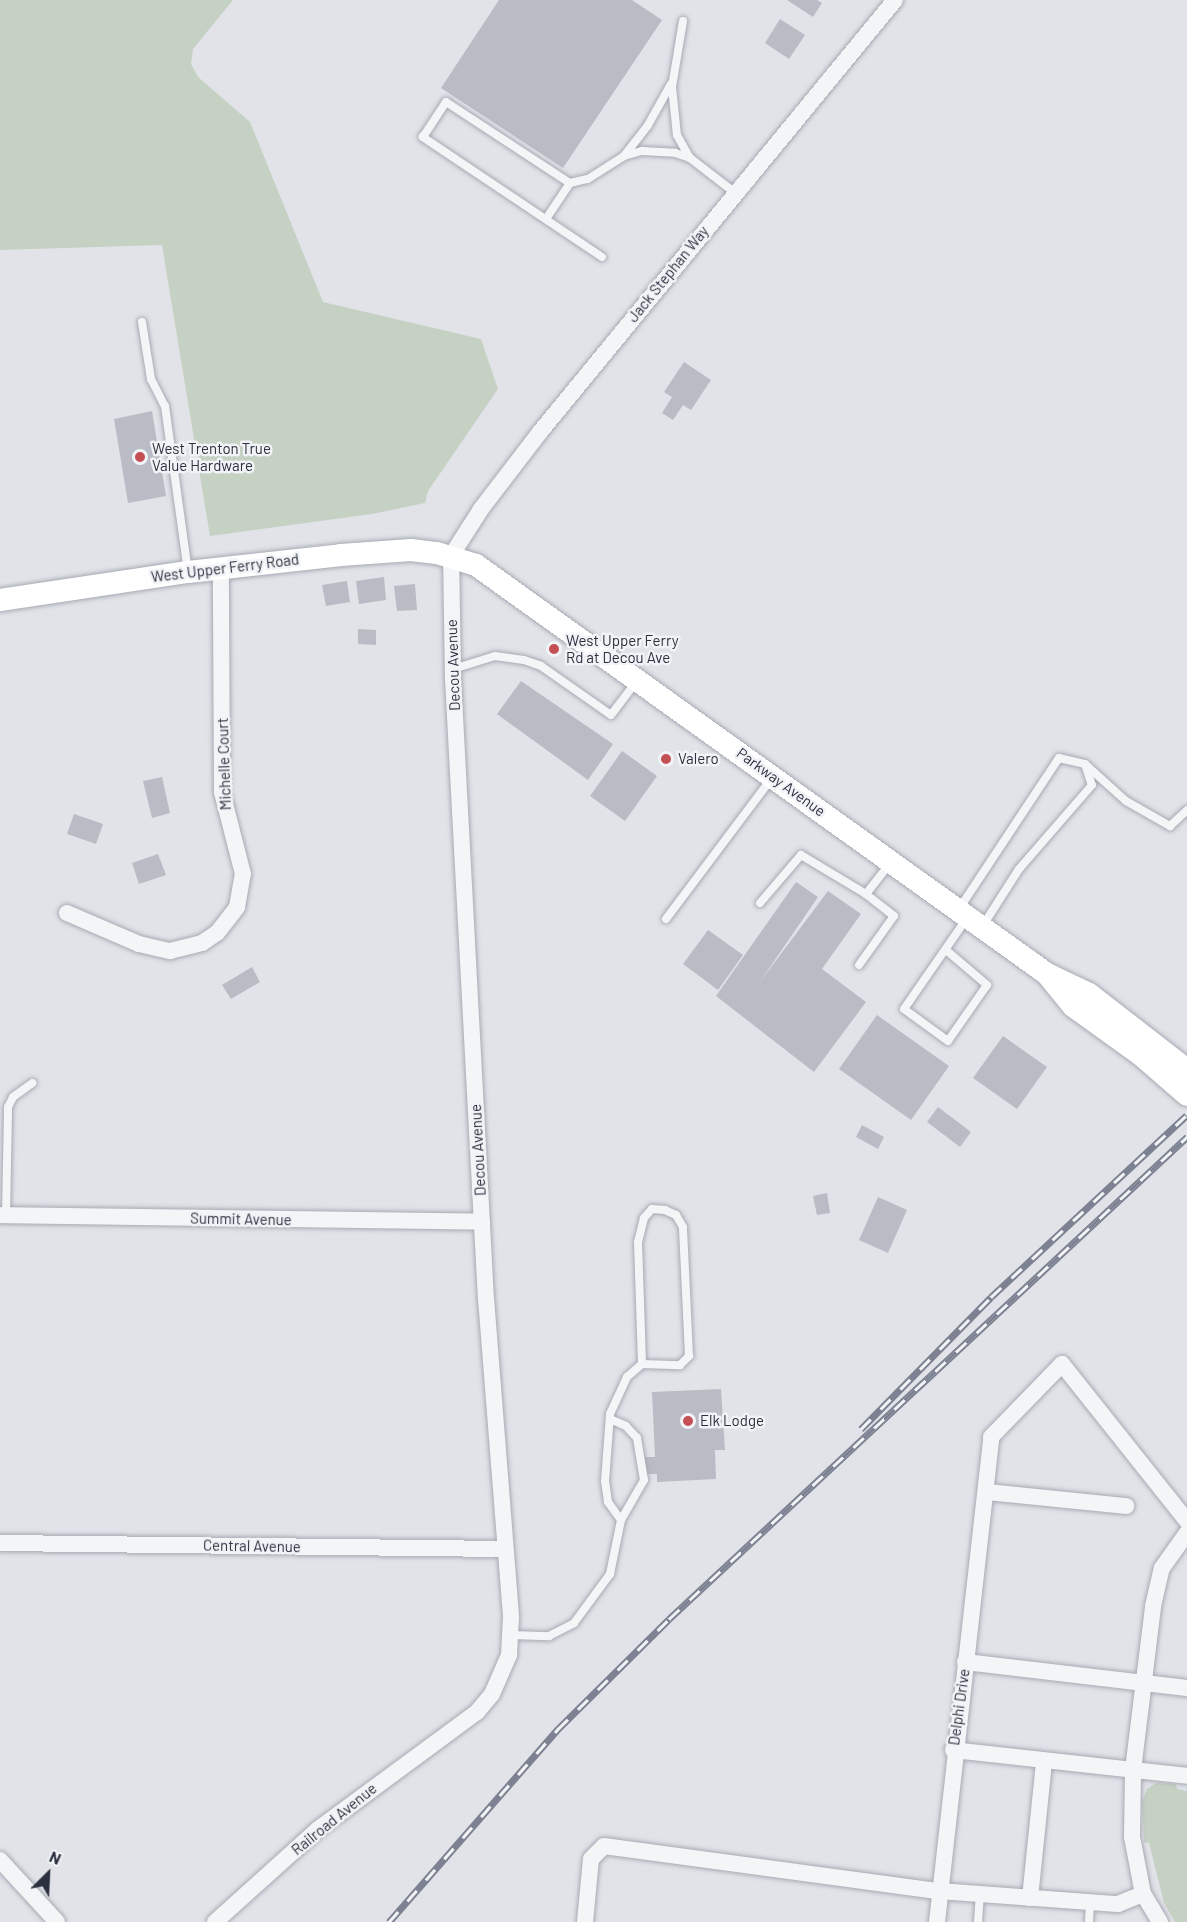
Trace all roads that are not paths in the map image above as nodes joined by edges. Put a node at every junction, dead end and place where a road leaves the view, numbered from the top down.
1 (895, 0) edge
2 (683, 21) dead end
3 (672, 80) junction
4 (624, 156) junction
5 (690, 158) junction
6 (570, 183) junction
7 (734, 192) junction
8 (546, 219) junction
9 (602, 256) dead end
10 (142, 322) dead end
11 (451, 556) junction
12 (221, 568) junction
13 (188, 572) junction
14 (0, 600) edge
15 (453, 669) junction
16 (638, 679) junction
17 (1085, 764) junction
18 (773, 777) junction
19 (1187, 810) edge
20 (891, 862) junction
21 (866, 894) junction
22 (760, 903) dead end
23 (67, 913) dead end
24 (969, 918) junction
25 (666, 919) dead end
26 (946, 950) junction
27 (859, 965) dead end
28 (1047, 974) junction
29 (1187, 1070) edge
30 (32, 1083) dead end
31 (1187, 1095) edge
32 (3, 1215) edge
33 (482, 1222) junction
34 (642, 1364) junction
35 (610, 1419) junction
36 (988, 1492) junction
37 (1126, 1506) dead end
38 (621, 1520) junction
39 (1187, 1521) edge
40 (1187, 1533) edge
41 (0, 1543) edge
42 (505, 1549) junction
43 (511, 1635) junction
44 (965, 1662) junction
45 (1143, 1683) junction
46 (1187, 1688) edge
47 (460, 1726) joint
48 (953, 1749) junction
49 (1044, 1762) junction
50 (1133, 1770) junction
51 (1187, 1776) edge
52 (0, 1860) edge
53 (939, 1891) junction
54 (980, 1894) junction
55 (1143, 1894) junction
56 (1030, 1898) junction
57 (1090, 1903) junction
58 (57, 1922) edge
59 (215, 1922) edge
60 (585, 1922) edge
61 (937, 1922) edge
62 (978, 1922) edge
63 (1089, 1922) edge
64 (1160, 1922) edge

1 - 7 street, Jack Stephan Way
2 - 3 lane
3 - 4 lane
3 - 5 lane
4 - 5 lane
4 - 6 lane
5 - 7 lane
6 - 8 lane
6 - 8 lane
7 - 11 street, Jack Stephan Way
8 - 9 lane
10 - 13 lane
11 - 12 main road, West Upper Ferry Road
11 - 15 street, Decou Avenue
11 - 16 main road, Parkway Avenue
12 - 13 main road, West Upper Ferry Road
12 - 23 street, Michelle Court
13 - 14 main road, West Upper Ferry Road
15 - 16 lane
15 - 33 street, Decou Avenue
16 - 18 main road, Parkway Avenue
17 - 19 lane
17 - 24 lane
17 - 24 lane
18 - 20 main road, Parkway Avenue
18 - 25 lane
20 - 21 lane
20 - 24 main road, Parkway Avenue
21 - 22 lane
21 - 27 lane
24 - 26 lane
24 - 28 main road, Parkway Avenue
26 - 26 lane
28 - 29 main road, Parkway Avenue
28 - 31 main road, Parkway Avenue
30 - 32 lane
32 - 33 street, Summit Avenue
33 - 42 street, Decou Avenue
34 - 34 lane
34 - 35 lane
35 - 38 lane
35 - 38 lane
36 - 37 street
36 - 39 street, Delphi Drive
36 - 44 street, Delphi Drive
38 - 43 lane
40 - 45 street
41 - 42 street, Central Avenue
42 - 43 street, Decou Avenue
43 - 47 street, Decou Avenue
44 - 45 street
44 - 48 street, Delphi Drive
45 - 46 street
45 - 50 street
47 - 59 street, Railroad Avenue
48 - 49 street
48 - 53 street, Delphi Drive
49 - 50 street
49 - 56 street
50 - 51 street
50 - 55 street
52 - 58 street
53 - 54 street
53 - 60 street
53 - 61 street, Delphi Drive
54 - 56 street
54 - 62 lane
55 - 57 street
55 - 64 street
56 - 57 street
57 - 63 lane

